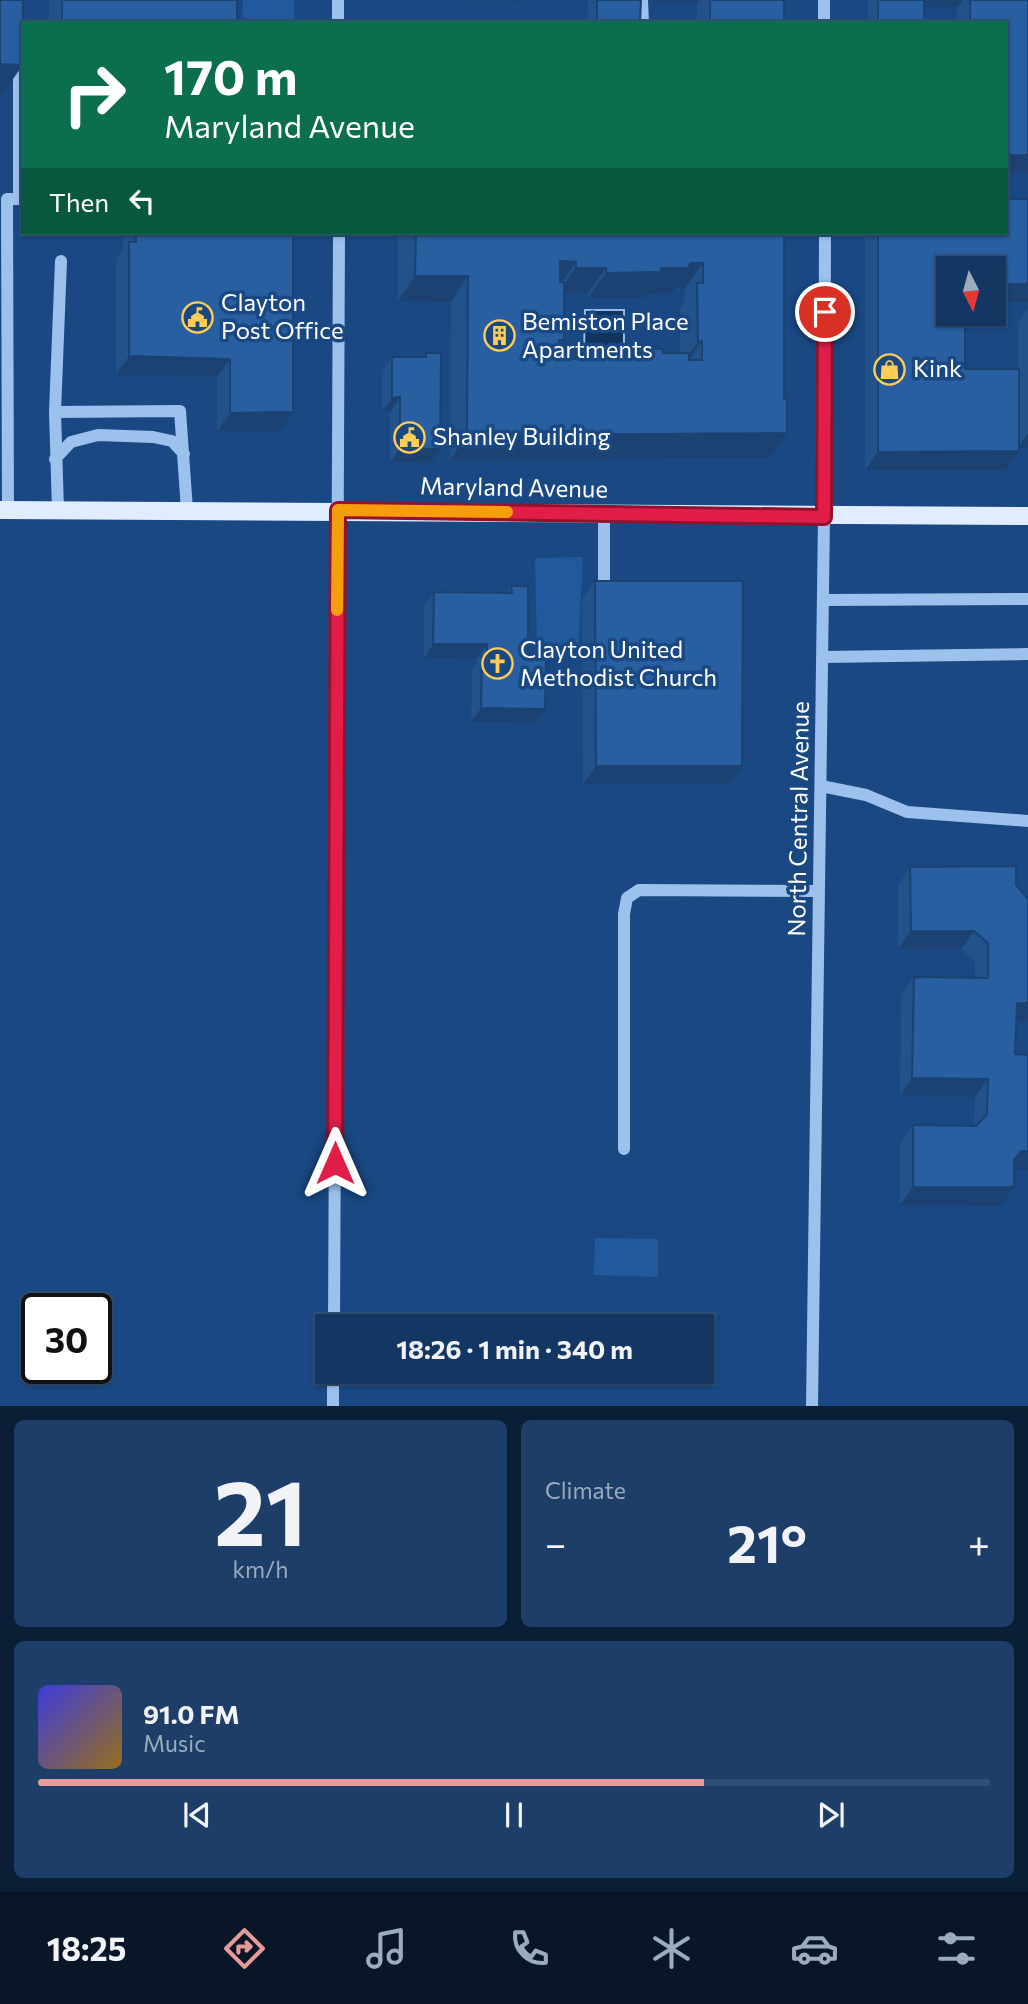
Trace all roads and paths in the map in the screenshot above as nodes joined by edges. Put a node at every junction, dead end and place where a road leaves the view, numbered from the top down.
1 (338, 0) edge
2 (642, 0) edge
3 (824, 0) edge
4 (338, 21) edge
5 (643, 21) edge
6 (824, 21) edge
7 (19, 40) edge
8 (21, 199) edge
9 (339, 235) edge
10 (825, 235) edge
11 (61, 261) dead end
12 (55, 412) junction
13 (184, 454) junction
14 (55, 459) junction
15 (4, 510) edge
16 (58, 510) junction
17 (187, 510) junction
18 (338, 510) junction
19 (604, 514) junction
20 (1028, 516) edge
21 (824, 517) junction
22 (604, 599) edge
23 (1028, 599) edge
24 (824, 600) junction
25 (1028, 654) edge
26 (823, 657) junction
27 (821, 786) junction
28 (1028, 821) edge
29 (820, 891) junction
30 (624, 1149) dead end
31 (334, 1314) edge
32 (333, 1384) edge
33 (333, 1405) edge
34 (812, 1405) edge

1 - 4 street
2 - 5 street
3 - 6 street
7 - 8 street
8 - 15 street
9 - 18 street
10 - 21 street, North Central Avenue
11 - 12 street
12 - 13 street
12 - 14 street
13 - 14 street
13 - 17 street
14 - 16 street
15 - 16 main road, Maryland Avenue
16 - 17 main road, Maryland Avenue
17 - 18 main road, Maryland Avenue
18 - 19 main road, Maryland Avenue
18 - 31 street
19 - 21 main road, Maryland Avenue
19 - 22 street
20 - 21 main road, Maryland Avenue
21 - 24 street, North Central Avenue
23 - 24 street
24 - 26 street, North Central Avenue
25 - 26 street
26 - 27 street, North Central Avenue
27 - 28 street
27 - 29 street, North Central Avenue
29 - 30 street
29 - 34 street, North Central Avenue
32 - 33 street

